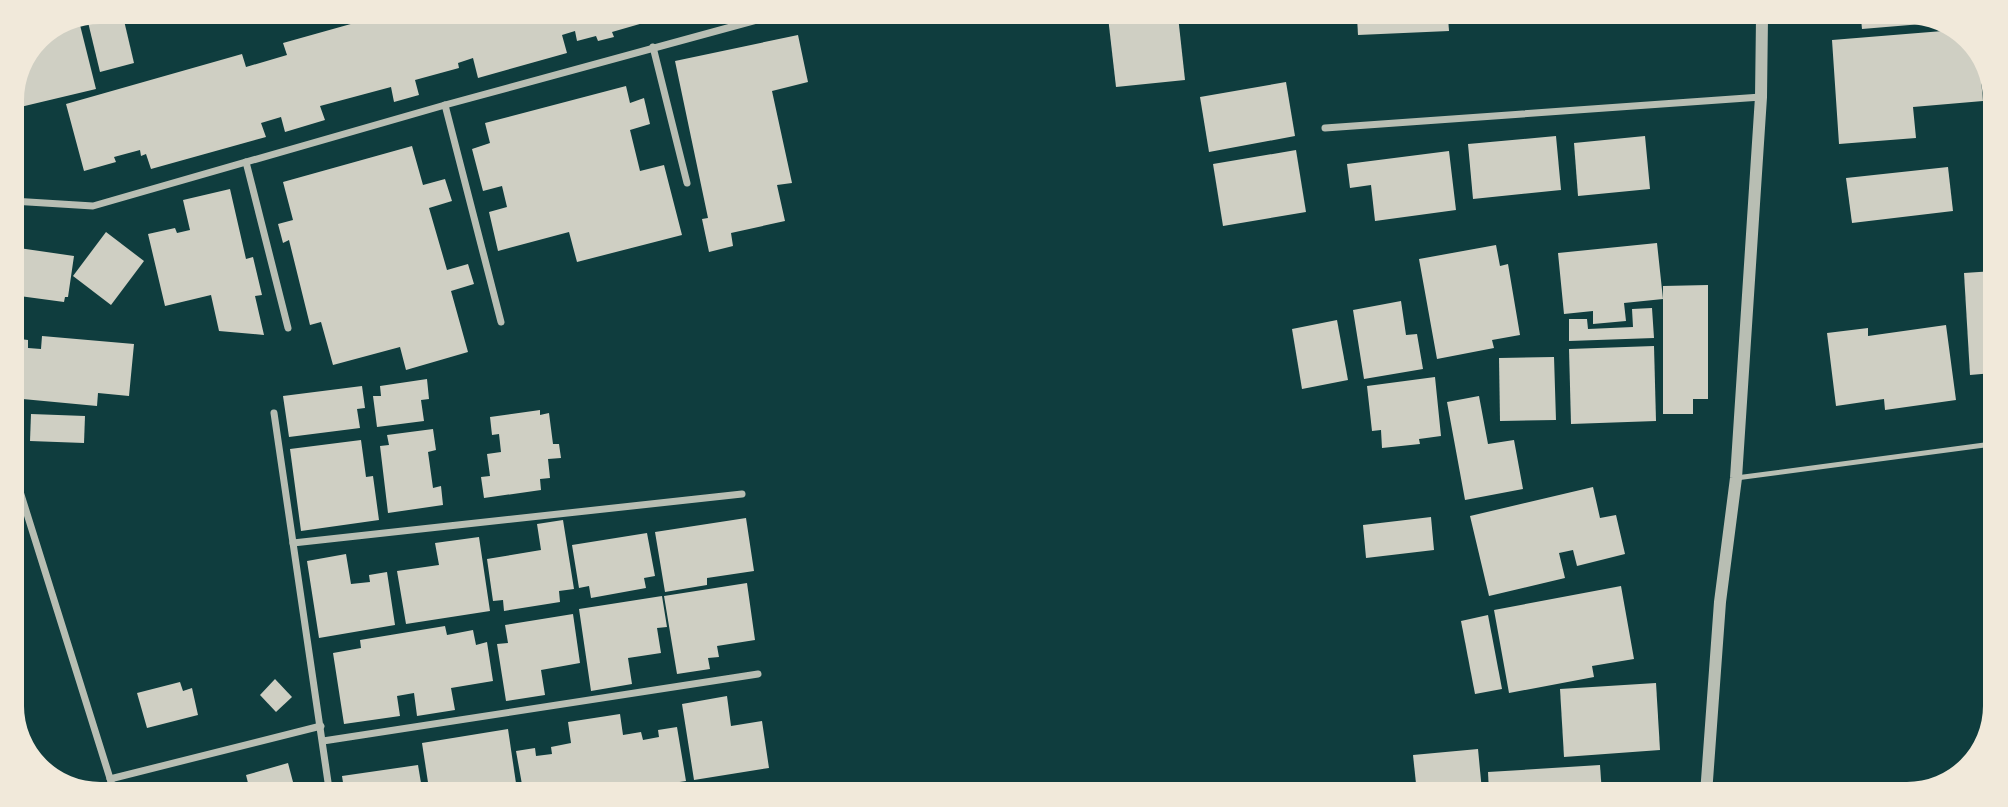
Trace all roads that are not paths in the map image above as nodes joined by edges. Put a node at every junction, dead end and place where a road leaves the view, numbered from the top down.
1 (741, 24) edge
2 (1762, 24) edge
3 (653, 47) junction
4 (1761, 97) junction
5 (444, 105) junction
6 (1325, 128) dead end
7 (246, 162) junction
8 (687, 183) dead end
9 (25, 202) edge
10 (501, 321) dead end
11 (288, 328) dead end
12 (274, 413) dead end
13 (1983, 445) edge
14 (1736, 478) junction
15 (742, 494) dead end
16 (25, 508) edge
17 (293, 542) junction
18 (758, 674) dead end
19 (321, 726) junction
20 (323, 741) junction
21 (110, 779) junction
22 (111, 782) edge
23 (328, 782) edge
24 (1707, 782) edge

1 - 3 street
2 - 4 street
3 - 5 street
3 - 8 street
4 - 6 street
4 - 14 street
5 - 7 street
5 - 10 street
7 - 9 street
7 - 11 street
12 - 17 street
13 - 14 lane
14 - 24 street
15 - 17 street
16 - 21 street
17 - 19 street
18 - 20 street
19 - 20 street
19 - 21 street
20 - 23 street
21 - 22 street

